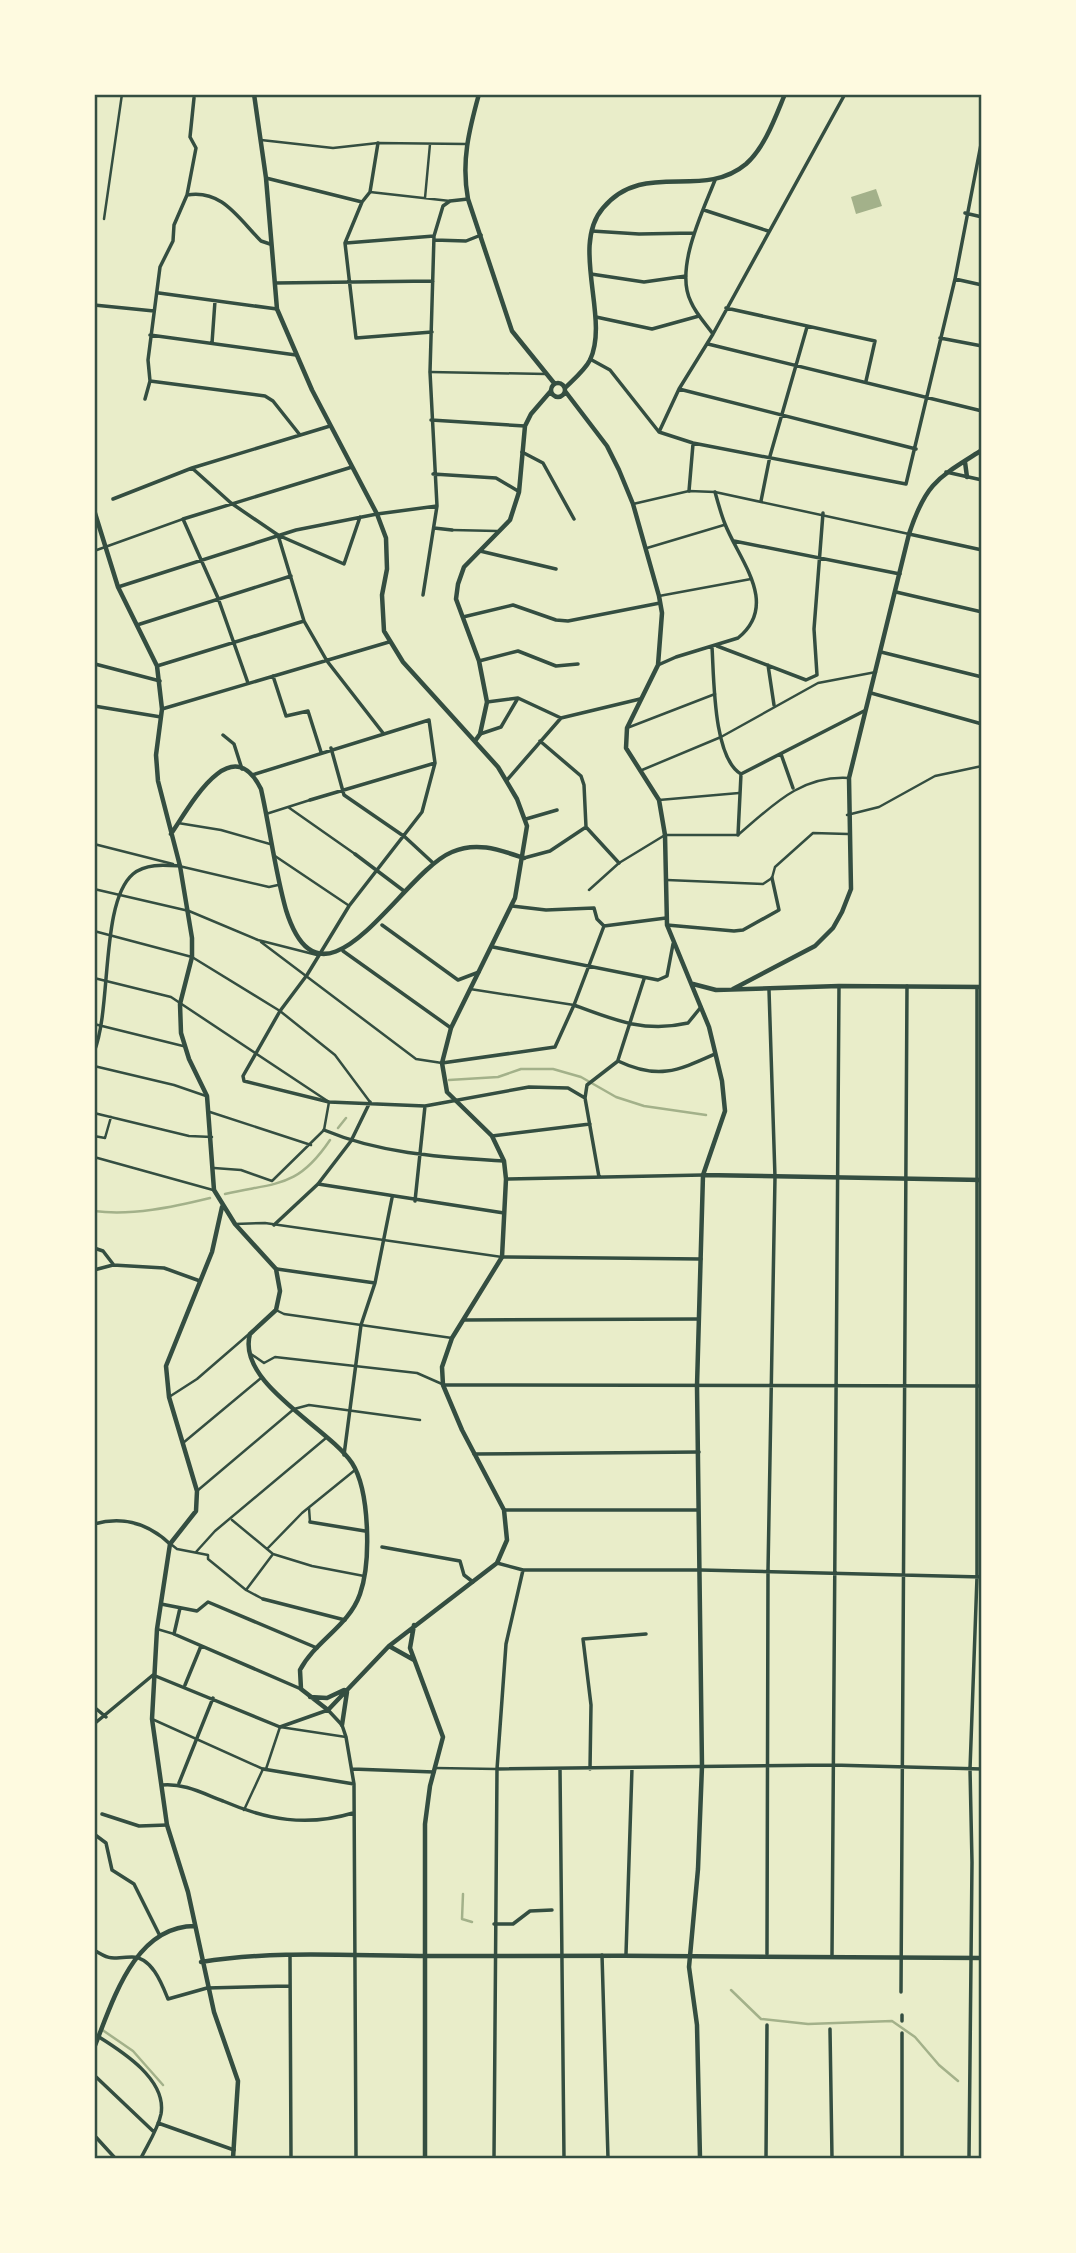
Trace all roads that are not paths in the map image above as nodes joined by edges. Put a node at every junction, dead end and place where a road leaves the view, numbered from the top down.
1 (122, 94) edge
2 (254, 94) edge
3 (479, 94) edge
4 (785, 94) edge
5 (845, 94) edge
6 (194, 98) dead end
7 (982, 139) edge
8 (261, 140) junction
9 (378, 143) junction
10 (430, 144) junction
11 (466, 144) junction
12 (980, 151) edge
13 (266, 178) junction
14 (715, 180) junction
15 (370, 192) junction
16 (187, 195) junction
17 (425, 198) junction
18 (468, 199) junction
19 (450, 201) junction
20 (362, 202) junction
21 (703, 209) junction
22 (965, 214) junction
23 (982, 217) edge
24 (104, 219) dead end
25 (592, 231) junction
26 (768, 231) junction
27 (694, 233) junction
28 (481, 235) junction
29 (434, 238) junction
30 (345, 243) junction
31 (270, 244) junction
32 (591, 274) junction
33 (686, 276) junction
34 (955, 279) junction
35 (433, 281) junction
36 (273, 283) junction
37 (349, 283) junction
38 (982, 285) edge
39 (159, 293) junction
40 (215, 301) junction
41 (94, 305) edge
42 (726, 308) junction
43 (277, 309) junction
44 (154, 312) junction
45 (593, 316) junction
46 (699, 316) junction
47 (807, 327) junction
48 (432, 332) junction
49 (713, 334) junction
50 (150, 335) junction
51 (940, 338) junction
52 (212, 344) junction
53 (708, 344) junction
54 (982, 346) edge
55 (296, 355) junction
56 (590, 359) junction
57 (797, 365) junction
58 (430, 372) junction
59 (548, 376) junction
60 (150, 381) junction
61 (866, 382) junction
62 (558, 389) junction
63 (679, 390) junction
64 (929, 397) junction
65 (145, 399) dead end
66 (982, 411) edge
67 (783, 417) junction
68 (431, 420) junction
69 (330, 426) junction
70 (526, 426) junction
71 (659, 432) junction
72 (300, 435) junction
73 (693, 443) junction
74 (916, 449) junction
75 (982, 450) edge
76 (522, 452) junction
77 (770, 456) junction
78 (968, 459) junction
79 (352, 467) junction
80 (191, 468) junction
81 (946, 472) junction
82 (433, 474) junction
83 (967, 477) junction
84 (982, 480) edge
85 (689, 491) junction
86 (519, 492) junction
87 (715, 492) junction
88 (113, 499) dead end
89 (761, 501) junction
90 (231, 503) junction
91 (633, 504) junction
92 (437, 506) junction
93 (94, 510) edge
94 (823, 513) junction
95 (377, 514) junction
96 (360, 517) junction
97 (183, 519) junction
98 (574, 519) dead end
99 (725, 525) junction
100 (434, 528) junction
101 (452, 530) joint
102 (502, 531) junction
103 (909, 534) junction
104 (278, 535) junction
105 (734, 541) junction
106 (106, 548) junction
107 (647, 548) junction
108 (479, 550) junction
109 (982, 550) edge
110 (94, 551) edge
111 (818, 559) junction
112 (202, 561) junction
113 (556, 569) dead end
114 (900, 574) junction
115 (290, 576) junction
116 (751, 579) junction
117 (118, 587) junction
118 (896, 592) junction
119 (423, 595) dead end
120 (659, 596) junction
121 (218, 598) junction
122 (660, 603) junction
123 (982, 612) edge
124 (463, 617) junction
125 (304, 621) junction
126 (137, 625) junction
127 (234, 640) junction
128 (389, 642) junction
129 (714, 647) junction
130 (881, 652) junction
131 (327, 661) junction
132 (479, 661) junction
133 (95, 664) edge
134 (578, 664) dead end
135 (768, 665) junction
136 (157, 666) junction
137 (658, 666) junction
138 (876, 672) junction
139 (273, 676) junction
140 (982, 677) edge
141 (160, 681) junction
142 (248, 683) junction
143 (869, 692) junction
144 (715, 694) junction
145 (518, 698) junction
146 (640, 698) junction
147 (487, 702) junction
148 (774, 705) junction
149 (94, 706) edge
150 (162, 709) junction
151 (864, 711) junction
152 (161, 716) junction
153 (561, 718) junction
154 (982, 724) edge
155 (627, 728) junction
156 (383, 733) junction
157 (480, 734) junction
158 (223, 735) dead end
159 (721, 737) junction
160 (475, 741) junction
161 (540, 741) junction
162 (331, 748) junction
163 (321, 752) junction
164 (781, 754) junction
165 (435, 763) junction
166 (982, 766) edge
167 (242, 769) junction
168 (639, 771) junction
169 (741, 774) junction
170 (252, 775) junction
171 (849, 778) junction
172 (507, 780) junction
173 (793, 788) junction
174 (340, 790) junction
175 (739, 793) junction
176 (310, 800) joint
177 (659, 800) junction
178 (288, 807) junction
179 (557, 810) dead end
180 (266, 814) junction
181 (847, 815) junction
182 (982, 815) edge
183 (526, 819) junction
184 (178, 823) junction
185 (586, 827) junction
186 (982, 828) edge
187 (171, 834) junction
188 (848, 834) junction
189 (665, 835) junction
190 (738, 835) junction
191 (405, 836) junction
192 (94, 844) edge
193 (272, 845) junction
194 (355, 855) joint
195 (275, 856) junction
196 (524, 858) junction
197 (432, 862) junction
198 (619, 863) junction
199 (180, 866) junction
200 (378, 869) junction
201 (772, 878) junction
202 (667, 880) junction
203 (281, 885) junction
204 (94, 889) edge
205 (589, 890) dead end
206 (404, 891) junction
207 (120, 895) junction
208 (349, 906) junction
209 (512, 906) junction
210 (189, 911) junction
211 (666, 918) junction
212 (382, 925) dead end
213 (667, 925) junction
214 (604, 926) junction
215 (94, 931) edge
216 (111, 935) junction
217 (258, 940) junction
218 (673, 944) junction
219 (493, 947) junction
220 (343, 951) junction
221 (317, 955) junction
222 (192, 957) junction
223 (588, 966) junction
224 (479, 972) junction
225 (307, 975) junction
226 (94, 978) edge
227 (645, 979) junction
228 (107, 981) junction
229 (692, 984) junction
230 (839, 986) junction
231 (906, 986) junction
232 (979, 987) edge
233 (470, 989) junction
234 (733, 989) junction
235 (769, 990) junction
236 (180, 1004) junction
237 (574, 1005) junction
238 (702, 1005) junction
239 (280, 1012) junction
240 (94, 1024) edge
241 (103, 1026) junction
242 (629, 1026) junction
243 (451, 1027) junction
244 (184, 1046) junction
245 (94, 1052) edge
246 (257, 1052) junction
247 (717, 1054) junction
248 (618, 1060) junction
249 (442, 1063) junction
250 (94, 1066) edge
251 (207, 1096) junction
252 (585, 1098) junction
253 (456, 1100) junction
254 (329, 1102) junction
255 (370, 1102) junction
256 (425, 1106) junction
257 (210, 1112) junction
258 (94, 1113) edge
259 (111, 1117) junction
260 (590, 1125) junction
261 (324, 1130) junction
262 (94, 1136) edge
263 (492, 1136) junction
264 (212, 1137) junction
265 (351, 1141) junction
266 (311, 1145) junction
267 (420, 1155) junction
268 (94, 1157) edge
269 (504, 1161) junction
270 (211, 1168) junction
271 (702, 1175) junction
272 (599, 1177) junction
273 (775, 1177) junction
274 (838, 1178) junction
275 (506, 1179) junction
276 (905, 1179) junction
277 (979, 1180) edge
278 (318, 1184) junction
279 (214, 1190) junction
280 (392, 1198) junction
281 (415, 1200) junction
282 (222, 1206) junction
283 (504, 1213) junction
284 (235, 1224) junction
285 (274, 1224) junction
286 (385, 1240) junction
287 (94, 1248) edge
288 (502, 1257) junction
289 (702, 1259) junction
290 (113, 1265) junction
291 (276, 1269) junction
292 (94, 1270) edge
293 (200, 1281) junction
294 (375, 1283) junction
295 (276, 1310) junction
296 (699, 1318) junction
297 (464, 1320) junction
298 (361, 1325) junction
299 (250, 1334) junction
300 (452, 1338) junction
301 (248, 1352) junction
302 (357, 1367) junction
303 (262, 1377) junction
304 (837, 1384) junction
305 (902, 1384) junction
306 (443, 1385) junction
307 (773, 1385) junction
308 (696, 1386) junction
309 (975, 1386) junction
310 (982, 1386) edge
311 (169, 1397) junction
312 (294, 1409) junction
313 (352, 1412) junction
314 (421, 1420) dead end
315 (327, 1437) junction
316 (183, 1443) junction
317 (699, 1452) junction
318 (474, 1454) junction
319 (344, 1455) junction
320 (355, 1470) junction
321 (197, 1491) junction
322 (309, 1507) junction
323 (504, 1510) junction
324 (700, 1510) junction
325 (230, 1519) junction
326 (310, 1522) joint
327 (94, 1524) edge
328 (365, 1531) junction
329 (170, 1544) junction
330 (382, 1547) dead end
331 (267, 1549) junction
332 (196, 1552) junction
333 (273, 1554) junction
334 (497, 1563) junction
335 (523, 1570) junction
336 (701, 1570) junction
337 (768, 1571) junction
338 (834, 1573) junction
339 (903, 1574) junction
340 (364, 1576) junction
341 (979, 1577) edge
342 (473, 1582) junction
343 (246, 1590) junction
344 (263, 1599) joint
345 (161, 1604) junction
346 (180, 1608) junction
347 (345, 1620) junction
348 (414, 1625) junction
349 (157, 1629) junction
350 (174, 1634) junction
351 (646, 1634) dead end
352 (201, 1646) junction
353 (389, 1646) junction
354 (317, 1648) junction
355 (94, 1651) edge
356 (94, 1658) edge
357 (415, 1660) junction
358 (153, 1675) junction
359 (184, 1685) junction
360 (348, 1688) junction
361 (300, 1689) junction
362 (308, 1697) junction
363 (213, 1698) junction
364 (94, 1707) edge
365 (328, 1710) junction
366 (106, 1717) junction
367 (152, 1719) junction
368 (94, 1724) edge
369 (342, 1725) junction
370 (280, 1727) junction
371 (346, 1737) junction
372 (196, 1739) junction
373 (702, 1766) junction
374 (770, 1766) junction
375 (832, 1766) junction
376 (632, 1768) junction
377 (901, 1768) junction
378 (265, 1769) junction
379 (352, 1769) junction
380 (435, 1769) junction
381 (497, 1769) junction
382 (561, 1769) junction
383 (590, 1769) junction
384 (970, 1769) junction
385 (982, 1769) edge
386 (180, 1783) junction
387 (354, 1784) junction
388 (162, 1785) junction
389 (244, 1810) junction
390 (353, 1813) junction
391 (102, 1814) dead end
392 (167, 1825) junction
393 (96, 1835) edge
394 (94, 1841) edge
395 (552, 1910) dead end
396 (494, 1924) junction
397 (195, 1926) junction
398 (159, 1934) junction
399 (94, 1950) edge
400 (354, 1954) junction
401 (626, 1954) junction
402 (767, 1954) junction
403 (290, 1955) junction
404 (562, 1955) junction
405 (603, 1955) junction
406 (832, 1955) junction
407 (425, 1956) junction
408 (493, 1956) junction
409 (690, 1958) junction
410 (899, 1958) junction
411 (969, 1958) junction
412 (982, 1958) edge
413 (138, 1959) junction
414 (201, 1962) junction
415 (289, 1986) junction
416 (207, 1988) junction
417 (901, 1992) dead end
418 (902, 2015) dead end
419 (902, 2021) dead end
420 (767, 2025) dead end
421 (830, 2029) dead end
422 (902, 2033) dead end
423 (99, 2035) junction
424 (94, 2048) edge
425 (94, 2075) edge
426 (158, 2123) junction
427 (154, 2132) junction
428 (94, 2134) edge
429 (234, 2150) junction
430 (115, 2158) edge
431 (141, 2158) edge
432 (233, 2158) edge
433 (291, 2158) edge
434 (356, 2158) edge
435 (425, 2158) edge
436 (494, 2158) edge
437 (564, 2158) edge
438 (608, 2158) edge
439 (699, 2158) edge
440 (766, 2158) edge
441 (832, 2158) edge
442 (902, 2158) edge
443 (969, 2158) edge

1 - 24 street
2 - 8 street
3 - 11 street
4 - 14 street
5 - 26 street
6 - 16 street
7 - 12 street
8 - 9 street
8 - 13 street
9 - 10 street
9 - 15 street
10 - 11 street
10 - 17 street
11 - 18 street
12 - 22 street
13 - 20 street
13 - 31 street
14 - 21 street
14 - 25 street
15 - 17 street
15 - 20 street
16 - 31 street
16 - 39 street
17 - 19 street
18 - 19 street
18 - 28 street
19 - 29 street
20 - 30 street
21 - 26 street
21 - 27 street
22 - 23 street
22 - 34 street
25 - 27 street
25 - 32 street
26 - 42 street
27 - 33 street
28 - 29 street
28 - 59 street
29 - 30 street
29 - 35 street
30 - 37 street
31 - 36 street
32 - 33 street
32 - 45 street
33 - 46 street
34 - 38 street
34 - 51 street
35 - 37 street
35 - 48 street
36 - 37 street
36 - 43 street
37 - 48 street
39 - 40 street
39 - 44 street
40 - 43 street
40 - 52 street
41 - 44 street
42 - 47 street
42 - 49 street
43 - 55 street
44 - 50 street
45 - 46 street
45 - 56 street
46 - 49 street
47 - 57 street
47 - 61 street
48 - 58 street
49 - 53 street
50 - 52 street
50 - 60 street
51 - 54 street
51 - 64 street
52 - 55 street
53 - 57 street
53 - 63 street
55 - 69 street
56 - 62 street
56 - 71 street
57 - 61 street
57 - 67 street
58 - 59 street
58 - 68 street
59 - 62 street
60 - 65 street
60 - 72 street
61 - 64 street
62 - 70 street
62 - 91 street
63 - 67 street
63 - 71 street
64 - 66 street
64 - 74 street
67 - 74 street
67 - 77 street
68 - 70 street
68 - 82 street
69 - 72 street
69 - 79 street
70 - 76 street
71 - 73 street
72 - 80 street
73 - 77 street
73 - 85 street
74 - 77 street
75 - 78 street
76 - 86 street
76 - 98 street
77 - 89 street
78 - 81 street
78 - 83 street
79 - 90 street
79 - 95 street
80 - 88 street
80 - 90 street
81 - 83 street
81 - 103 street
82 - 86 street
82 - 92 street
83 - 84 street
85 - 87 street
85 - 91 street
86 - 102 street
87 - 89 street
87 - 99 street
89 - 94 street
90 - 97 street
90 - 104 street
91 - 107 street
92 - 95 street
92 - 100 street
93 - 106 street
94 - 103 street
94 - 111 street
95 - 96 street
95 - 128 street
96 - 104 street
96 - 104 street
97 - 106 street
97 - 112 street
99 - 105 street
99 - 107 street
100 - 101 street
100 - 119 street
101 - 102 street
102 - 108 street
103 - 109 street
103 - 114 street
104 - 112 street
104 - 115 street
105 - 111 street
105 - 116 street
106 - 110 street
106 - 117 street
107 - 120 street
108 - 113 street
108 - 124 street
111 - 114 street
111 - 135 street
112 - 117 street
112 - 121 street
114 - 118 street
115 - 121 street
115 - 125 street
116 - 120 street
116 - 129 street
117 - 126 street
118 - 123 street
118 - 130 street
120 - 122 street
121 - 126 street
121 - 127 street
122 - 124 street
122 - 137 street
124 - 132 street
125 - 127 street
125 - 131 street
126 - 136 street
127 - 136 street
127 - 142 street
128 - 131 street
128 - 160 street
129 - 135 street
129 - 137 street
129 - 144 street
130 - 138 street
130 - 140 street
131 - 139 street
131 - 156 street
132 - 134 street
132 - 147 street
133 - 141 street
135 - 148 street
136 - 141 street
137 - 146 street
138 - 143 street
138 - 148 street
139 - 142 street
139 - 163 street
141 - 150 street
142 - 150 street
143 - 151 street
143 - 154 street
144 - 155 street
144 - 159 street
145 - 147 street
145 - 153 street
145 - 157 street
146 - 153 street
146 - 155 street
147 - 157 street
148 - 159 street
149 - 152 street
150 - 152 street
151 - 164 street
151 - 171 street
152 - 187 street
153 - 161 street
155 - 168 street
156 - 162 street
156 - 165 street
157 - 160 street
158 - 167 street
159 - 168 street
159 - 169 street
160 - 172 street
161 - 172 street
161 - 185 street
162 - 163 street
162 - 174 street
163 - 170 street
164 - 169 street
164 - 173 street
165 - 174 street
165 - 191 street
166 - 181 street
167 - 170 street
167 - 184 street
168 - 177 street
169 - 175 street
170 - 180 street
171 - 173 street
171 - 181 street
172 - 183 street
173 - 190 street
174 - 176 street
174 - 191 street
175 - 177 street
175 - 190 street
176 - 178 street
177 - 189 street
178 - 180 street
178 - 194 street
179 - 183 street
180 - 193 street
181 - 188 street
182 - 186 street
183 - 196 street
184 - 187 street
184 - 193 street
185 - 196 street
185 - 198 street
187 - 199 street
188 - 201 street
188 - 234 street
189 - 190 street
189 - 198 street
189 - 202 street
191 - 197 street
191 - 200 street
192 - 199 street
193 - 195 street
194 - 200 street
195 - 203 street
195 - 208 street
196 - 197 street
196 - 209 street
197 - 206 street
198 - 205 street
199 - 203 street
199 - 207 street
199 - 210 street
200 - 206 street
200 - 208 street
201 - 202 street
201 - 213 street
202 - 211 street
203 - 221 street
204 - 207 street
206 - 220 street
207 - 210 street
207 - 216 street
208 - 221 street
209 - 214 street
209 - 219 street
210 - 217 street
210 - 222 street
211 - 213 street
211 - 214 street
212 - 224 street
213 - 218 street
214 - 223 street
215 - 216 street
216 - 222 street
216 - 228 street
217 - 221 street
217 - 225 street
218 - 227 street
218 - 229 street
219 - 223 street
219 - 224 street
220 - 221 street
220 - 243 street
221 - 225 street
222 - 236 street
222 - 239 street
223 - 227 street
223 - 237 street
224 - 233 street
225 - 239 street
225 - 249 street
226 - 228 street
227 - 242 street
228 - 236 street
228 - 241 street
229 - 234 street
229 - 238 street
230 - 231 street
230 - 235 street
230 - 274 street
231 - 232 street
231 - 276 street
232 - 277 street
233 - 237 street
233 - 243 street
234 - 235 street
235 - 273 street
236 - 244 street
236 - 246 street
237 - 242 street
237 - 249 street
238 - 242 street
238 - 247 street
239 - 246 street
239 - 255 street
240 - 241 street
241 - 244 street
241 - 245 street
242 - 248 street
243 - 249 street
244 - 251 street
246 - 254 street
246 - 254 street
247 - 248 street
247 - 271 street
248 - 252 street
249 - 253 street
250 - 251 street
251 - 257 street
252 - 253 street
252 - 260 street
253 - 256 street
253 - 263 street
254 - 255 street
254 - 261 street
255 - 256 street
255 - 265 street
256 - 267 street
257 - 264 street
257 - 266 street
258 - 259 street
259 - 262 street
259 - 264 street
260 - 263 street
260 - 272 street
261 - 265 street
261 - 266 street
263 - 269 street
264 - 270 street
265 - 267 street
265 - 278 street
266 - 270 street
267 - 269 street
267 - 281 street
268 - 279 street
269 - 275 street
270 - 279 street
271 - 272 street
271 - 273 street
271 - 289 street
272 - 275 street
273 - 274 street
273 - 307 street
274 - 276 street
274 - 304 street
275 - 283 street
276 - 277 street
276 - 305 street
277 - 309 street
278 - 280 street
278 - 285 street
279 - 282 street
280 - 281 street
280 - 286 street
281 - 283 street
282 - 284 street
282 - 293 street
283 - 288 street
284 - 285 street
284 - 291 street
285 - 286 street
286 - 288 street
286 - 294 street
287 - 290 street
288 - 289 street
288 - 297 street
289 - 296 street
290 - 292 street
290 - 293 street
291 - 294 street
291 - 295 street
293 - 311 street
294 - 298 street
295 - 298 street
295 - 299 street
296 - 297 street
296 - 308 street
297 - 300 street
298 - 300 street
298 - 302 street
299 - 301 street
299 - 311 street
300 - 306 street
301 - 302 street
301 - 303 street
302 - 306 street
302 - 313 street
303 - 312 street
303 - 316 street
304 - 305 street
304 - 307 street
304 - 338 street
305 - 309 street
305 - 339 street
306 - 308 street
306 - 318 street
307 - 308 street
307 - 337 street
308 - 317 street
309 - 310 street
309 - 341 street
311 - 316 street
312 - 313 street
312 - 315 street
312 - 321 street
313 - 314 street
313 - 319 street
315 - 319 street
315 - 325 street
316 - 321 street
317 - 318 street
317 - 324 street
318 - 323 street
319 - 320 street
320 - 322 street
320 - 328 street
321 - 329 street
322 - 326 street
322 - 331 street
323 - 324 street
323 - 334 street
324 - 336 street
325 - 331 street
325 - 332 street
326 - 328 street
327 - 329 street
328 - 340 street
329 - 332 street
329 - 345 street
330 - 342 street
331 - 333 street
332 - 343 street
333 - 340 street
333 - 343 street
334 - 335 street
334 - 342 street
335 - 336 street
335 - 381 street
336 - 337 street
336 - 373 street
337 - 338 street
337 - 374 street
338 - 339 street
338 - 375 street
339 - 341 street
339 - 377 street
340 - 347 street
341 - 384 street
342 - 348 street
343 - 344 street
344 - 347 street
345 - 346 street
345 - 349 street
346 - 350 street
346 - 354 street
347 - 354 street
348 - 353 street
348 - 357 street
349 - 350 street
349 - 358 street
350 - 352 street
351 - 383 street
352 - 359 street
352 - 361 street
353 - 357 street
353 - 360 street
354 - 361 street
355 - 356 street
357 - 380 street
358 - 359 street
358 - 366 street
358 - 367 street
359 - 363 street
360 - 362 street
360 - 365 street
360 - 369 street
361 - 362 street
362 - 365 street
363 - 370 street
363 - 372 street
364 - 366 street
365 - 369 street
365 - 370 street
366 - 368 street
367 - 372 street
367 - 388 street
369 - 371 street
370 - 371 street
370 - 378 street
371 - 379 street
372 - 378 street
372 - 386 street
373 - 374 street
373 - 376 street
373 - 409 street
374 - 375 street
374 - 402 street
375 - 377 street
375 - 406 street
376 - 383 street
376 - 401 street
377 - 384 street
377 - 410 street
378 - 387 street
378 - 389 street
379 - 380 street
379 - 387 street
380 - 381 street
380 - 407 street
381 - 382 street
381 - 396 street
382 - 383 street
382 - 404 street
384 - 385 street
384 - 411 street
386 - 388 street
386 - 389 street
387 - 390 street
388 - 392 street
389 - 390 street
390 - 400 street
391 - 392 street
392 - 397 street
393 - 394 street
393 - 398 street
395 - 396 street
396 - 408 street
397 - 398 street
397 - 414 street
398 - 413 street
399 - 413 street
400 - 403 street
400 - 407 street
400 - 434 street
401 - 405 street
401 - 409 street
402 - 406 street
402 - 409 street
403 - 414 street
403 - 415 street
404 - 405 street
404 - 408 street
404 - 437 street
405 - 438 street
406 - 410 street
407 - 408 street
407 - 435 street
408 - 436 street
409 - 439 street
410 - 411 street
410 - 417 street
411 - 412 street
411 - 443 street
413 - 416 street
413 - 423 street
414 - 416 street
415 - 416 street
415 - 433 street
416 - 429 street
418 - 419 street
420 - 440 street
421 - 441 street
422 - 442 street
423 - 424 street
423 - 426 street
425 - 427 street
426 - 427 street
426 - 429 street
427 - 431 street
428 - 430 street
429 - 432 street

